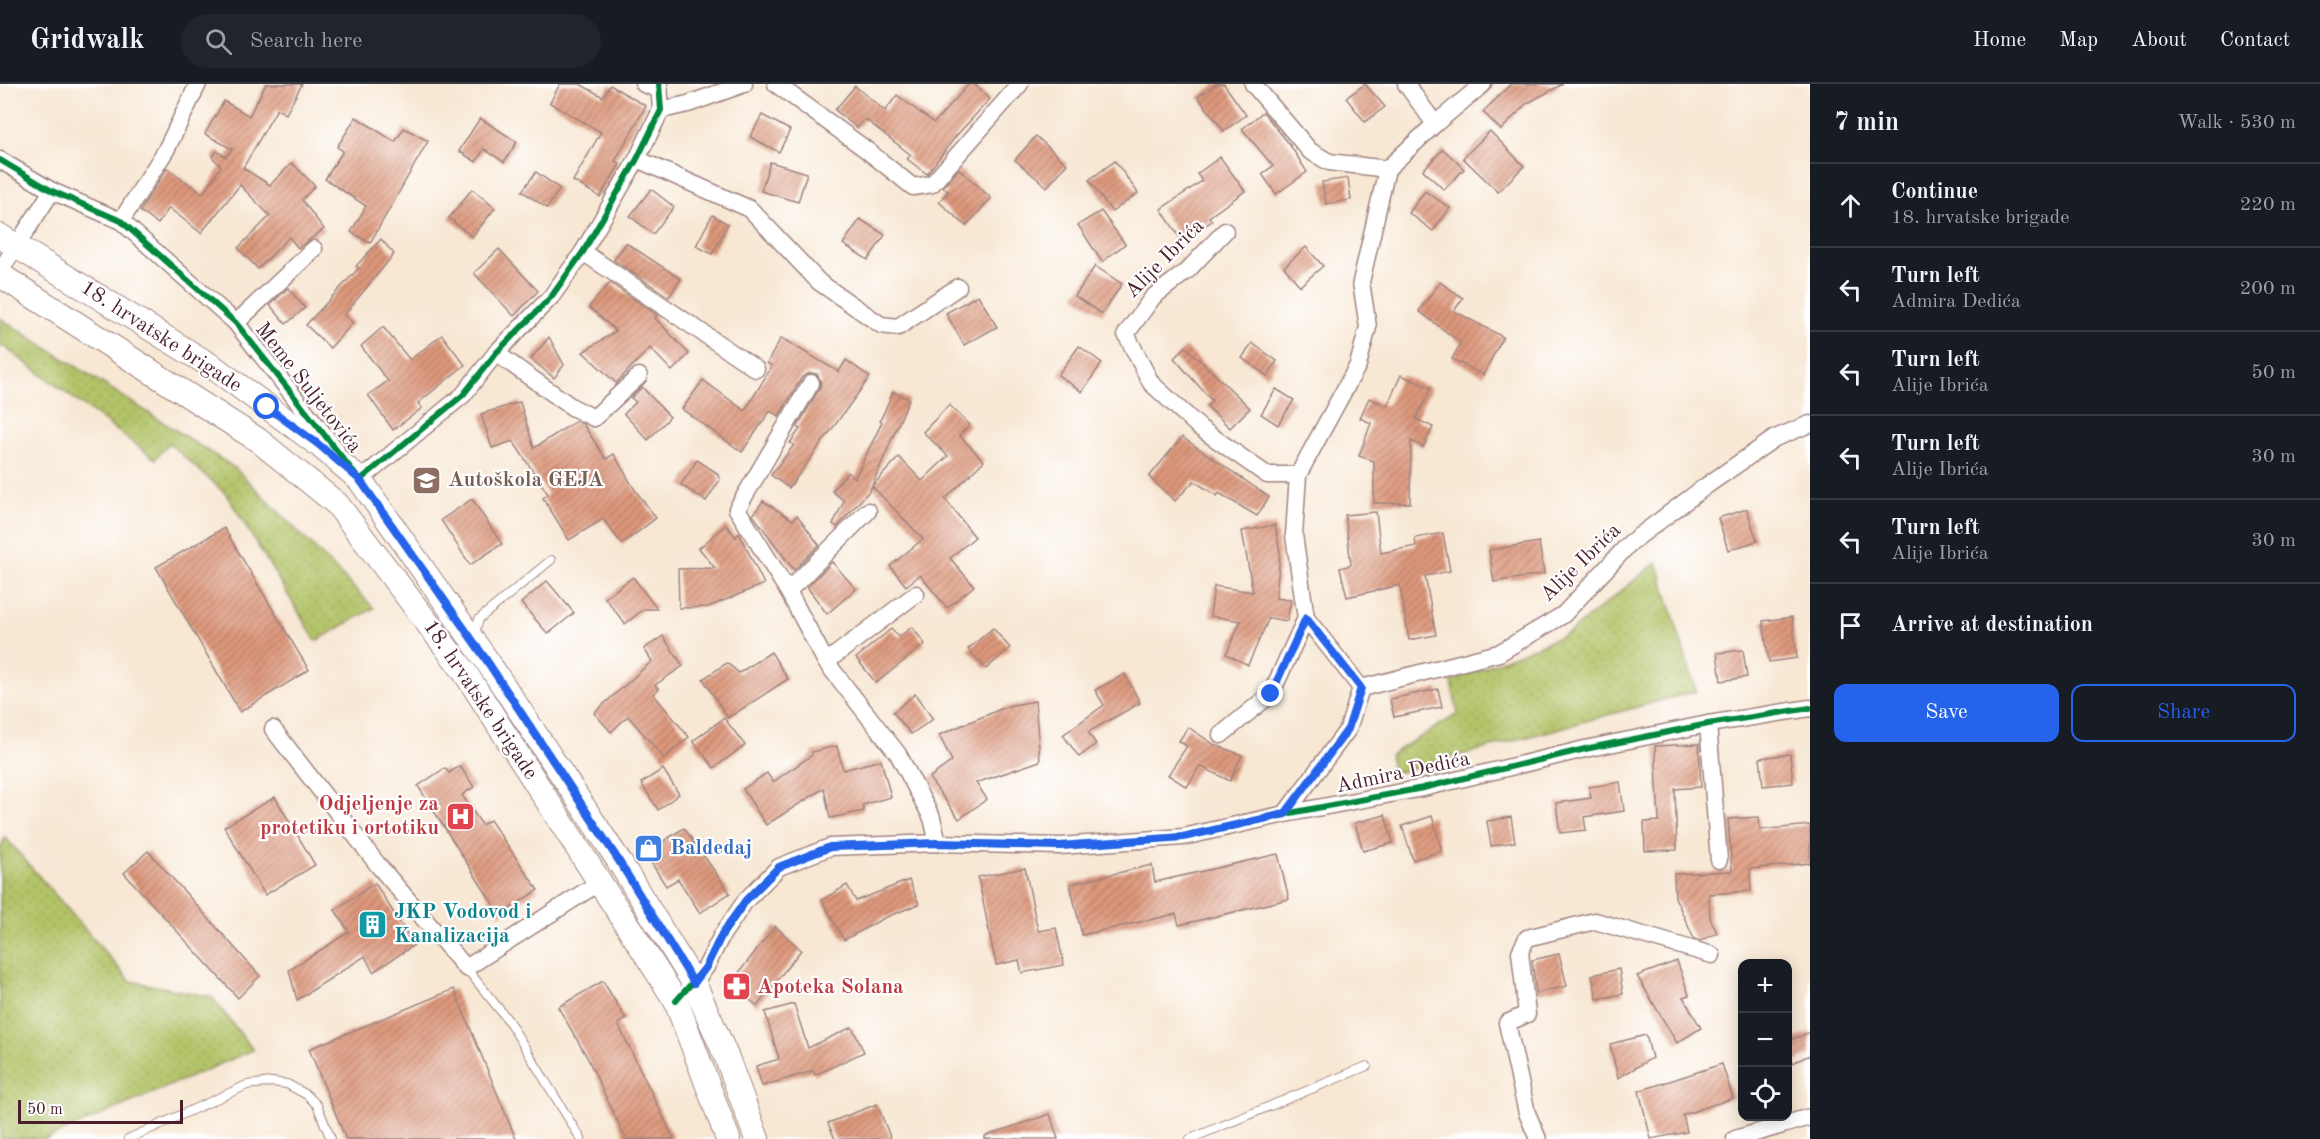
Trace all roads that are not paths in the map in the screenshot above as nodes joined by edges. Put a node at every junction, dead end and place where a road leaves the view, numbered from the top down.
1 (198, 84) edge
2 (744, 84) edge
3 (776, 84) edge
4 (1020, 84) edge
5 (1253, 84) edge
6 (1406, 84) edge
7 (1483, 84) edge
8 (654, 86) edge
9 (661, 110) junction
10 (1435, 124) junction
11 (637, 159) junction
12 (0, 160) edge
13 (1388, 169) junction
14 (52, 191) junction
15 (121, 221) junction
16 (1225, 231) dead end
17 (8, 241) edge
18 (314, 249) dead end
19 (583, 252) junction
20 (0, 273) edge
21 (958, 287) dead end
22 (236, 323) junction
23 (496, 354) junction
24 (756, 369) dead end
25 (639, 376) dead end
26 (811, 383) dead end
27 (1810, 424) edge
28 (1298, 475) junction
29 (360, 480) junction
30 (868, 511) dead end
31 (550, 560) dead end
32 (788, 591) junction
33 (916, 594) dead end
34 (1306, 618) junction
35 (472, 641) junction
36 (826, 662) junction
37 (1361, 688) junction
38 (1810, 708) edge
39 (1708, 724) junction
40 (273, 729) dead end
41 (1221, 735) dead end
42 (1285, 814) junction
43 (938, 843) junction
44 (1719, 860) dead end
45 (600, 882) junction
46 (1712, 955) dead end
47 (465, 968) junction
48 (694, 983) junction
49 (676, 1001) junction
50 (1367, 1066) dead end
51 (1810, 1117) edge
52 (134, 1138) edge
53 (331, 1139) edge
54 (581, 1139) edge
55 (728, 1139) edge
56 (757, 1139) edge
57 (1190, 1139) edge
58 (1538, 1139) edge
59 (1735, 1139) edge

1 - 15 street
2 - 9 street
3 - 4 street
5 - 13 street
6 - 10 street
7 - 10 street
8 - 9 street
9 - 11 street, Meme Suljetovića
10 - 13 street
11 - 19 street, Meme Suljetovića
11 - 21 street
12 - 14 street, Meme Suljetovića
13 - 28 street
14 - 15 street, Meme Suljetovića
14 - 17 street
15 - 22 street, Meme Suljetovića
16 - 28 street, Alije Ibrića
17 - 20 street
17 - 29 main road, 18. hrvatske brigade
18 - 22 street
19 - 23 street, Meme Suljetovića
19 - 24 street
20 - 45 main road, 18. hrvatske brigade
22 - 29 street, Meme Suljetovića
23 - 25 street
23 - 29 street, Meme Suljetovića
26 - 32 street
27 - 37 street, Alije Ibrića
28 - 34 street
29 - 35 main road, 18. hrvatske brigade
30 - 32 street
31 - 35 lane
32 - 36 street
33 - 36 street
34 - 37 street
34 - 41 street
35 - 48 main road, 18. hrvatske brigade
36 - 43 street
37 - 42 street
38 - 39 street, Admira Dedića
39 - 42 street, Admira Dedića
39 - 44 street
40 - 47 street
42 - 43 street, Admira Dedića
43 - 48 street, Admira Dedića
45 - 47 street
45 - 49 main road, 18. hrvatske brigade
46 - 58 street
47 - 54 lane
48 - 49 street, Admira Dedića
48 - 56 main road, 18. hrvatske brigade
49 - 55 main road, 18. hrvatske brigade
50 - 57 lane
51 - 59 street
52 - 53 lane

